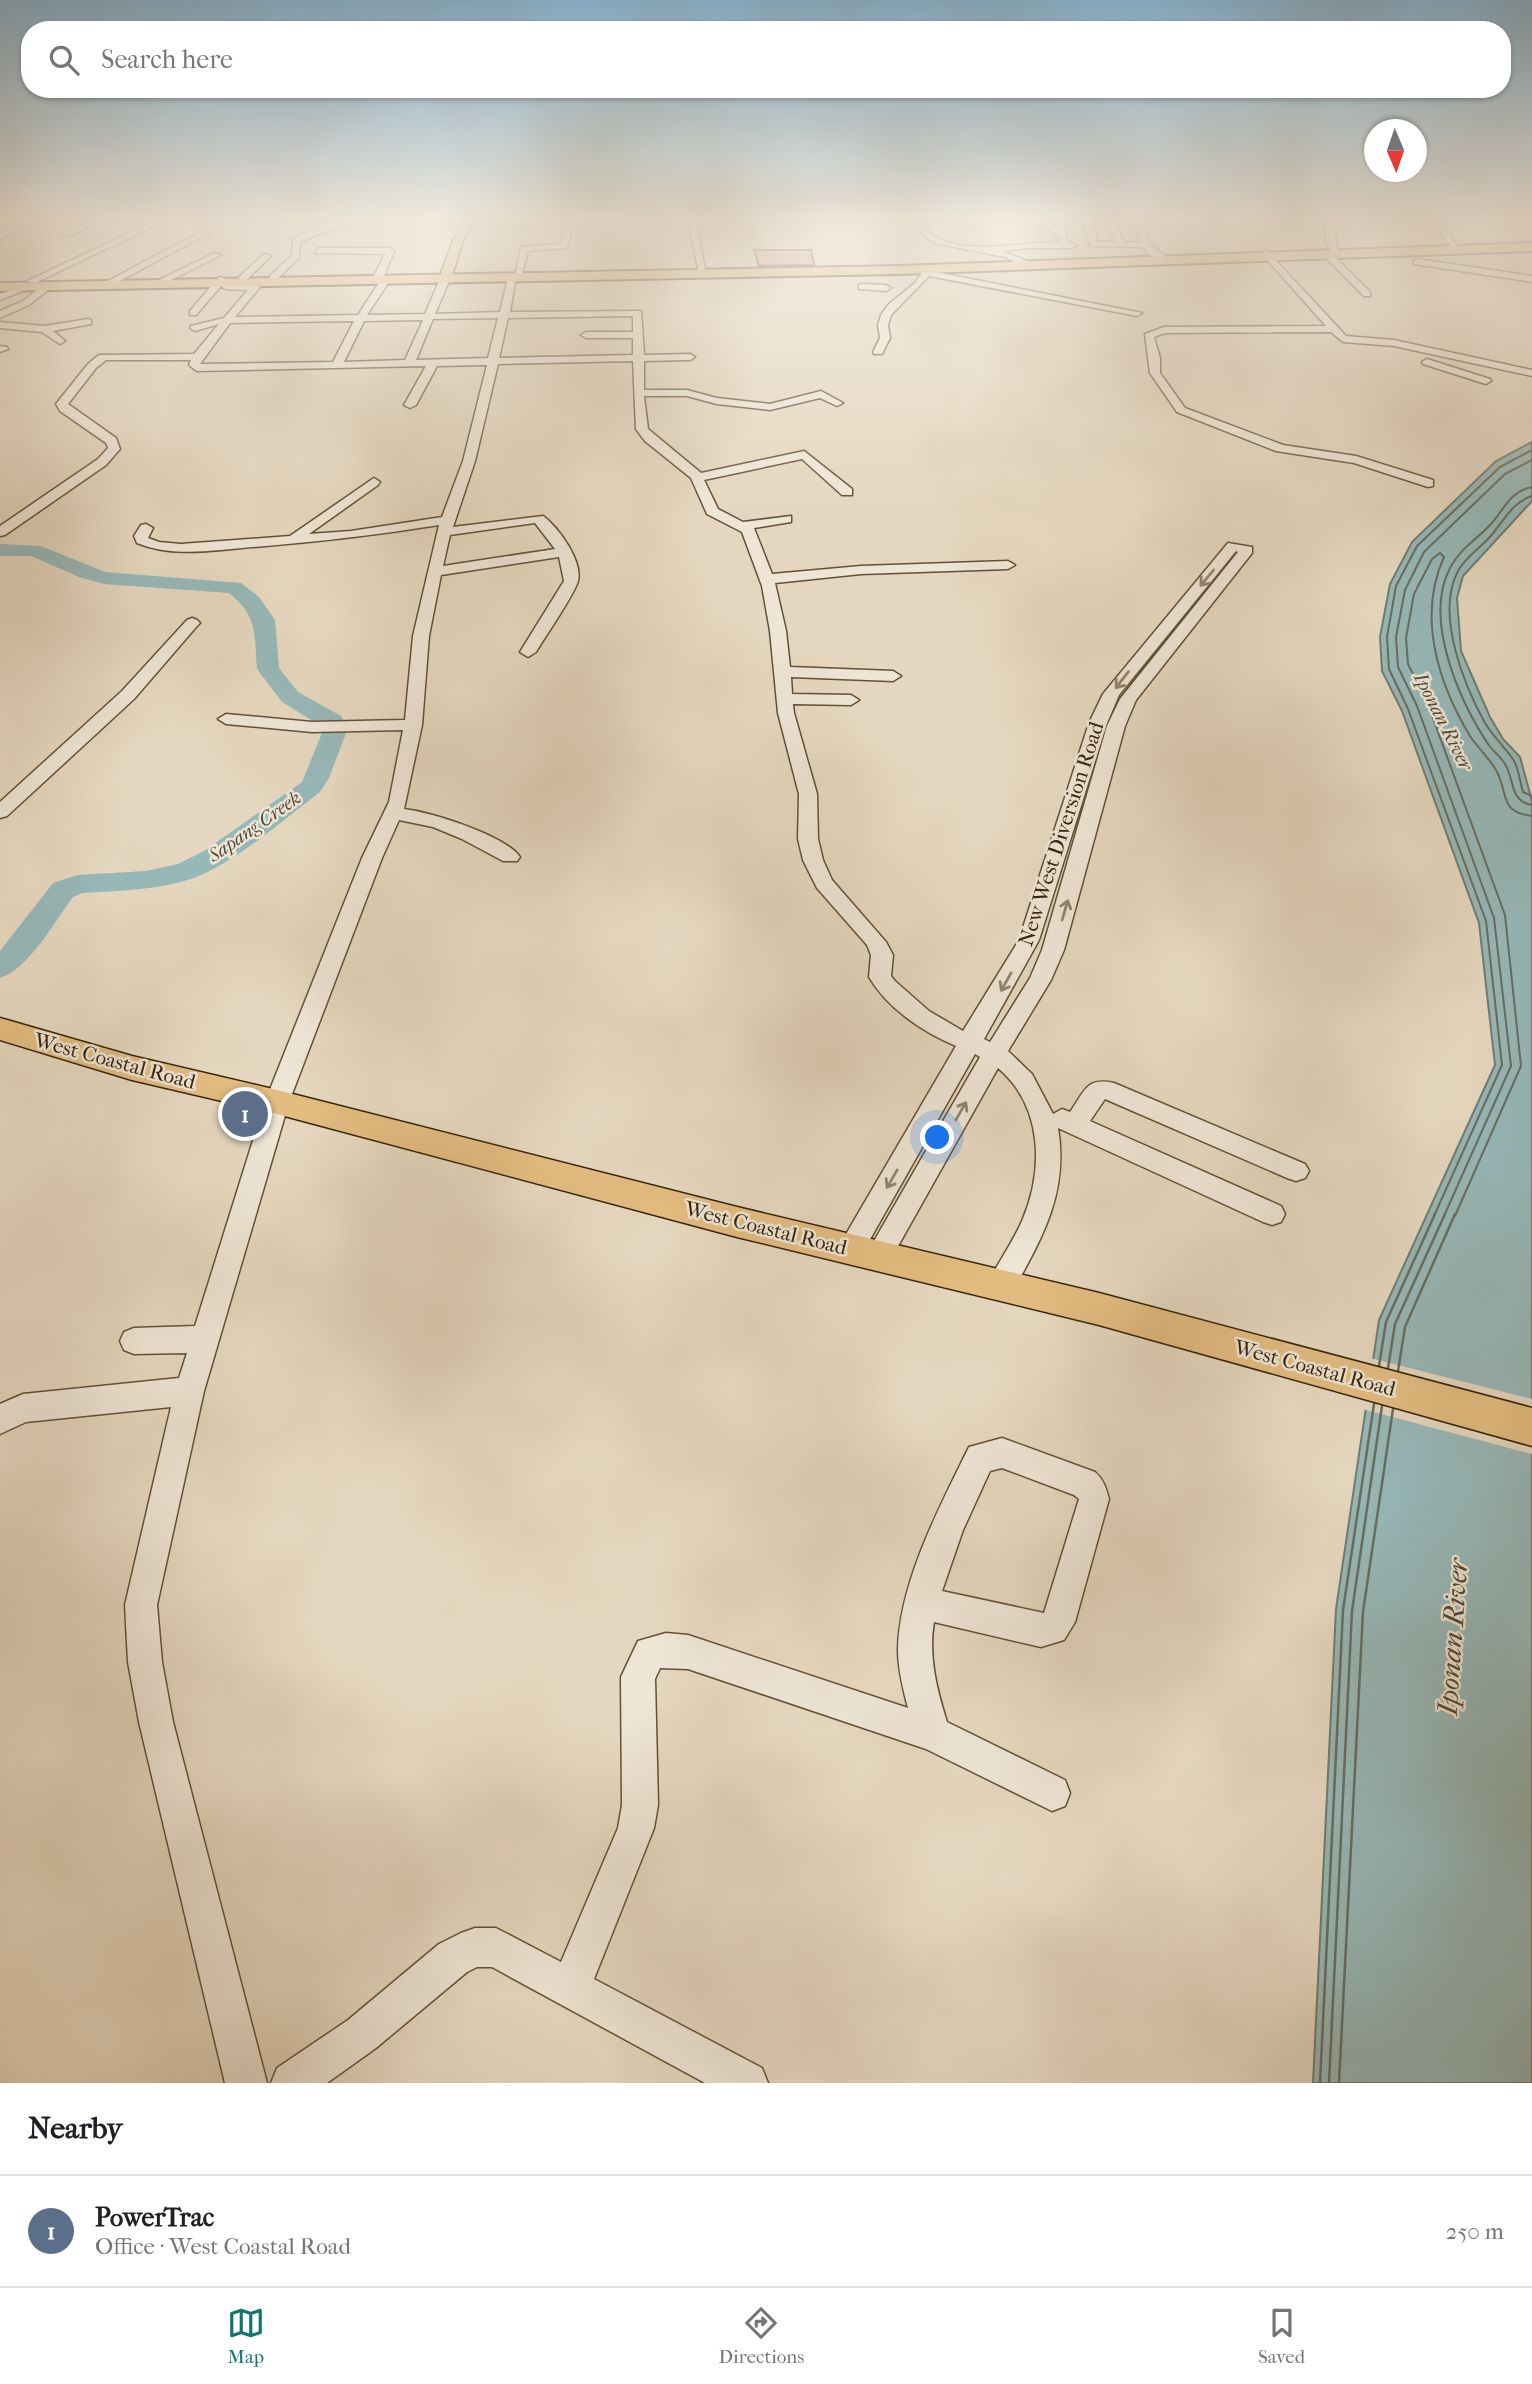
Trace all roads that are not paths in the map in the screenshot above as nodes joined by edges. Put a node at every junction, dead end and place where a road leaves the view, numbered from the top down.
1 (234, 314) edge
2 (363, 314) edge
3 (429, 314) edge
4 (538, 314) edge
5 (638, 314) edge
6 (887, 314) edge
7 (1319, 314) edge
8 (503, 315) junction
9 (361, 317) junction
10 (428, 317) junction
11 (229, 320) junction
12 (88, 322) dead end
13 (0, 325) edge
14 (195, 328) dead end
15 (46, 329) junction
16 (1332, 329) junction
17 (586, 335) dead end
18 (639, 335) junction
19 (1343, 339) junction
20 (60, 341) dead end
21 (1394, 343) junction
22 (878, 352) dead end
23 (1338, 352) dead end
24 (1526, 356) dead end
25 (197, 357) junction
26 (690, 357) dead end
27 (638, 358) junction
28 (492, 361) junction
29 (409, 363) junction
30 (433, 363) junction
31 (337, 365) junction
32 (1505, 367) junction
33 (1532, 373) edge
34 (1486, 381) dead end
35 (639, 393) junction
36 (837, 402) dead end
37 (410, 405) dead end
38 (697, 478) junction
39 (374, 482) dead end
40 (1427, 483) dead end
41 (846, 492) dead end
42 (786, 519) dead end
43 (447, 526) junction
44 (742, 526) junction
45 (146, 528) dead end
46 (0, 532) edge
47 (293, 540) junction
48 (562, 552) junction
49 (1008, 565) dead end
50 (434, 572) junction
51 (767, 579) junction
52 (192, 623) dead end
53 (528, 652) dead end
54 (781, 672) junction
55 (893, 676) dead end
56 (784, 699) junction
57 (851, 700) dead end
58 (226, 719) dead end
59 (412, 725) junction
60 (0, 812) edge
61 (393, 814) junction
62 (510, 858) dead end
63 (0, 1029) edge
64 (970, 1044) junction
65 (995, 1054) junction
66 (277, 1102) junction
67 (1042, 1113) junction
68 (1076, 1123) junction
69 (1296, 1171) dead end
70 (1272, 1214) dead end
71 (865, 1252) junction
72 (1000, 1287) junction
73 (206, 1339) junction
74 (134, 1341) dead end
75 (189, 1391) junction
76 (0, 1420) edge
77 (1532, 1427) edge
78 (923, 1603) junction
79 (933, 1734) junction
80 (1052, 1793) dead end
81 (570, 1989) junction
82 (246, 2083) edge
83 (292, 2083) edge
84 (747, 2083) edge

1 - 11 street
2 - 9 street
3 - 10 street
4 - 8 street
5 - 18 street
6 - 22 street
7 - 16 street
8 - 10 street
8 - 28 street
9 - 10 street
9 - 11 street
9 - 31 street
10 - 29 street
11 - 14 street
11 - 25 street
12 - 15 street
13 - 15 street
15 - 20 street
16 - 19 street
16 - 40 street
17 - 18 street
18 - 27 street
19 - 21 street
19 - 23 street
21 - 32 street
21 - 34 street
24 - 32 street
25 - 31 street
25 - 46 street
26 - 27 street
27 - 28 street
27 - 35 street
28 - 30 street
28 - 43 street
29 - 30 street
29 - 31 street
30 - 37 street
32 - 33 street
35 - 36 street
35 - 38 street
38 - 41 street
38 - 44 street
39 - 47 street
42 - 44 street
43 - 47 street
43 - 48 street
43 - 50 street
44 - 51 street
45 - 47 street
48 - 50 street
48 - 53 street
49 - 51 street
50 - 59 street
51 - 54 street
52 - 60 street
54 - 55 street
54 - 56 street
56 - 57 street
56 - 64 street
58 - 59 street
59 - 61 street
61 - 62 street
61 - 66 street
63 - 66 main road, West Coastal Road
64 - 65 street
65 -> 64 street, New West Diversion Road
64 -> 71 street, New West Diversion Road
65 - 67 street
71 -> 65 street, New West Diversion Road
66 - 71 main road, West Coastal Road
66 - 73 street
67 - 68 street
67 - 72 street
68 - 69 street
68 - 70 street
71 - 72 main road, West Coastal Road
72 - 77 main road, West Coastal Road
73 - 74 street
73 - 75 street
75 - 76 street
75 - 82 street
78 - 78 street
78 - 79 street
79 - 80 street
79 - 81 street
81 - 83 street
81 - 84 street

